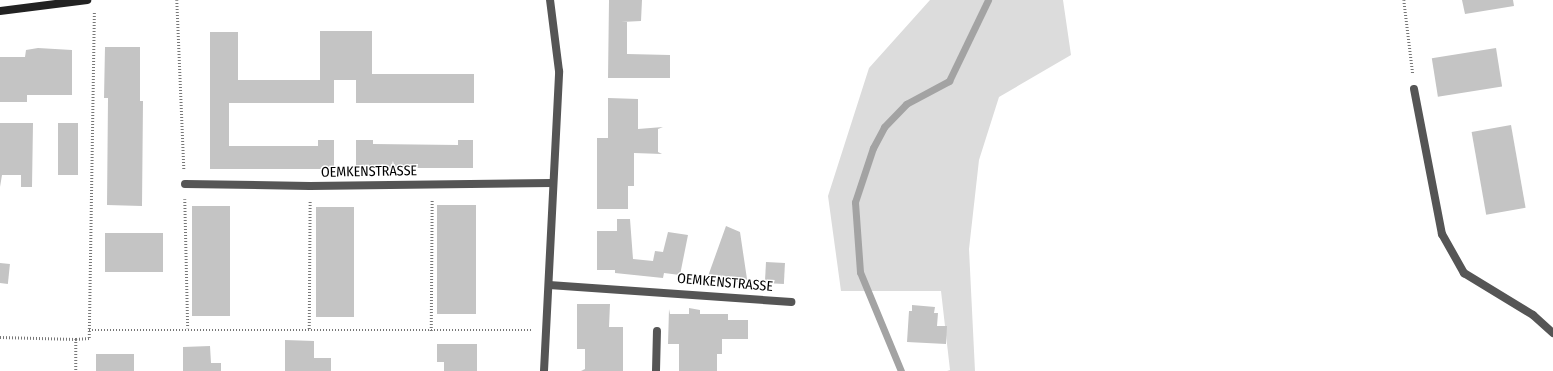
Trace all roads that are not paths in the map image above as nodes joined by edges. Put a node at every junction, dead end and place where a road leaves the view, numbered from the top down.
1 (87, 0) edge
2 (550, 0) edge
3 (0, 11) edge
4 (1414, 89) road end
5 (552, 183) junction
6 (185, 184) road end
7 (549, 285) junction
8 (790, 302) dead end
9 (657, 331) dead end
10 (1553, 333) edge
11 (544, 371) edge
12 (656, 371) edge

1 - 3 street
2 - 5 street
4 - 10 street
5 - 6 street, OEMKENSTRASSE
5 - 7 street
7 - 8 street, OEMKENSTRASSE
7 - 11 street
9 - 12 street

